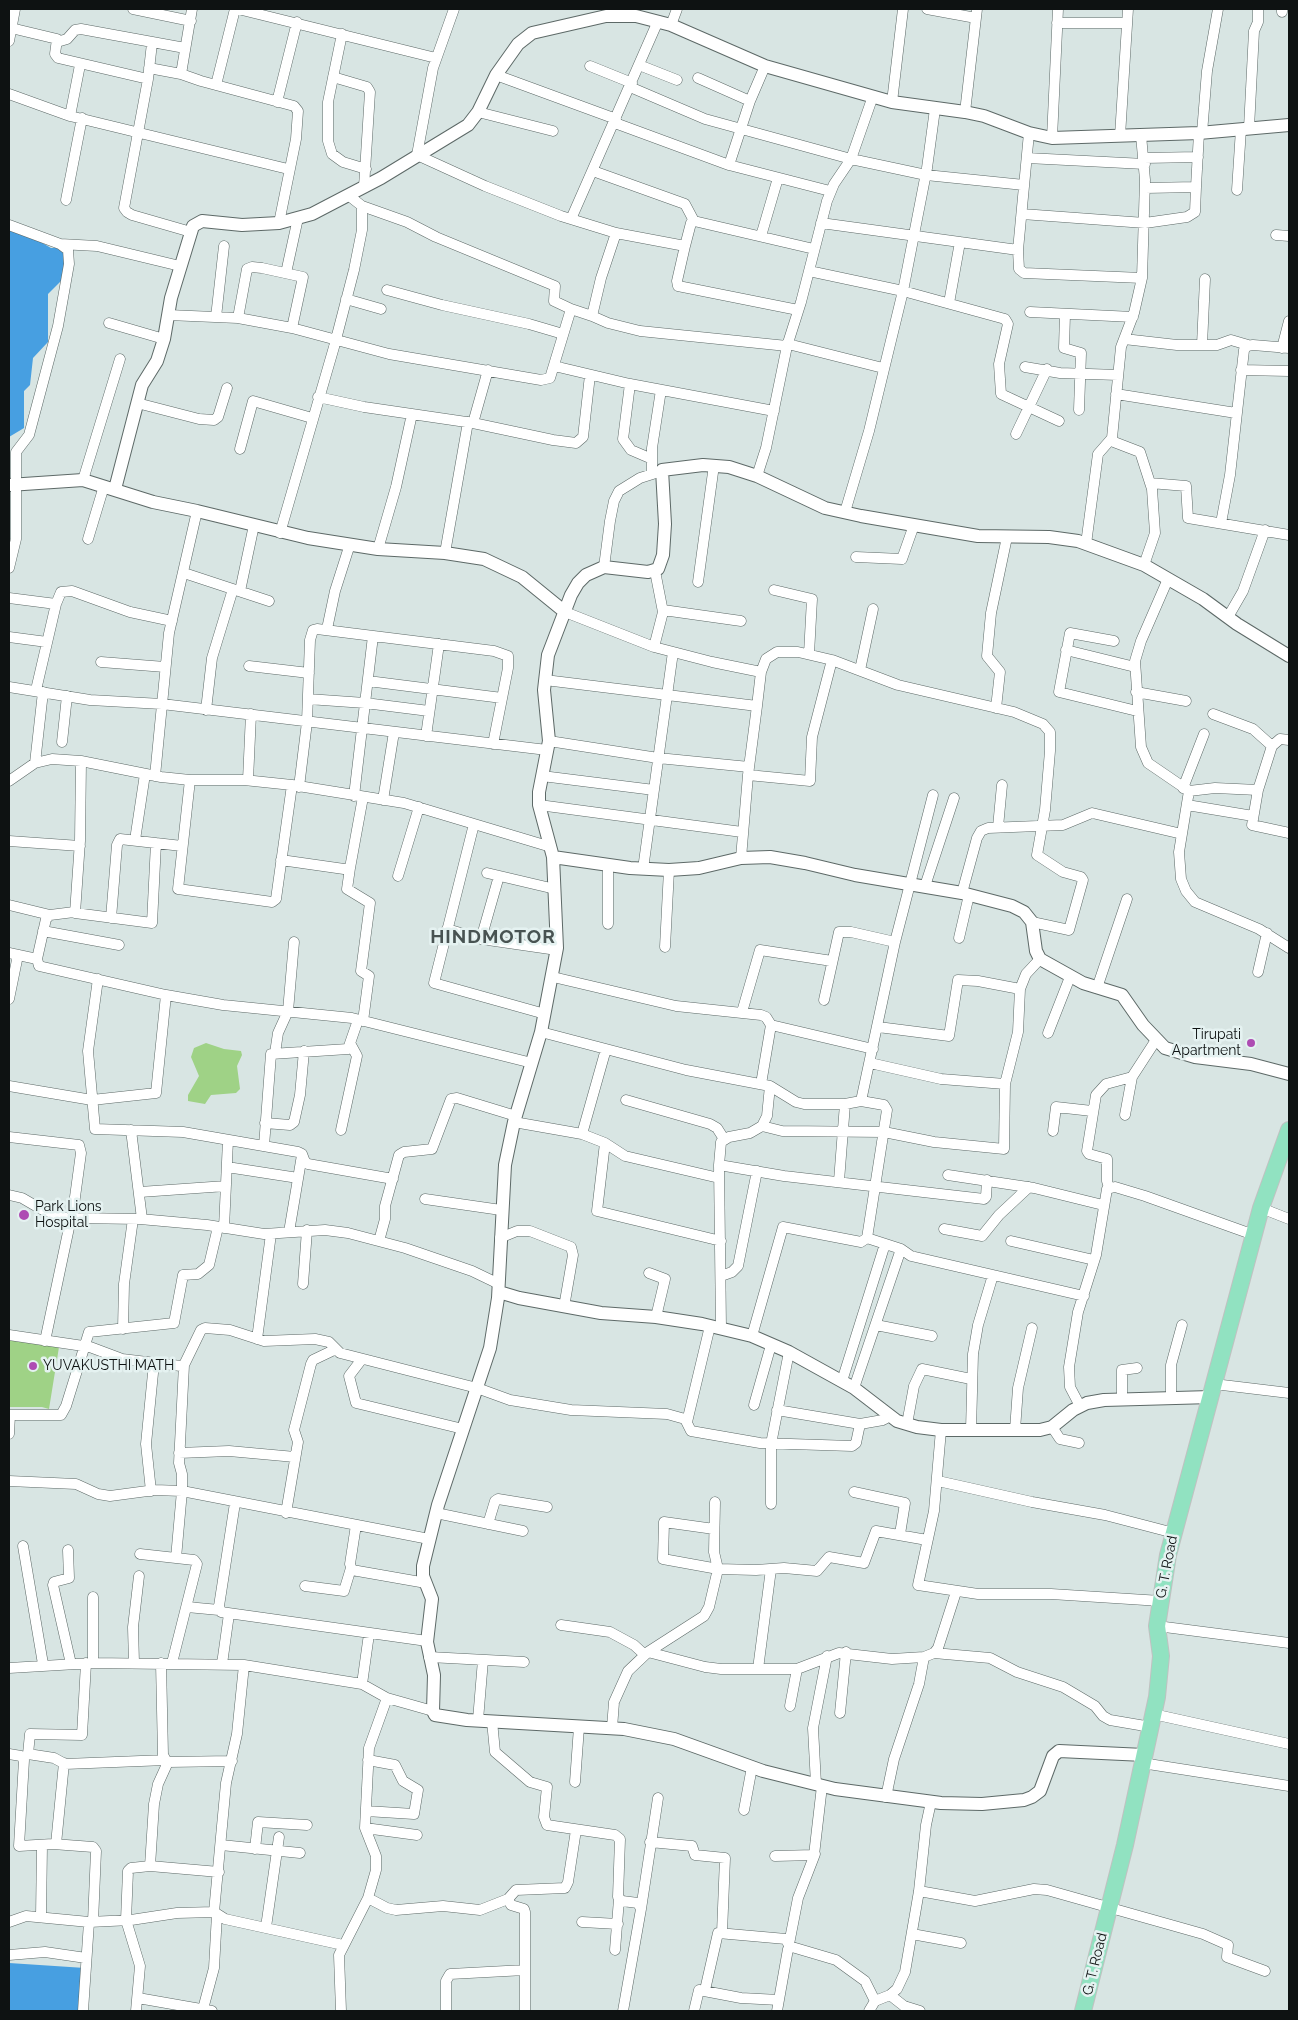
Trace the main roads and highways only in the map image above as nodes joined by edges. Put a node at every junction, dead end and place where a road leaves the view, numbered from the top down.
1 (1289, 1130) edge
2 (1083, 2011) edge

1 - 2 main road, G. T. Road

